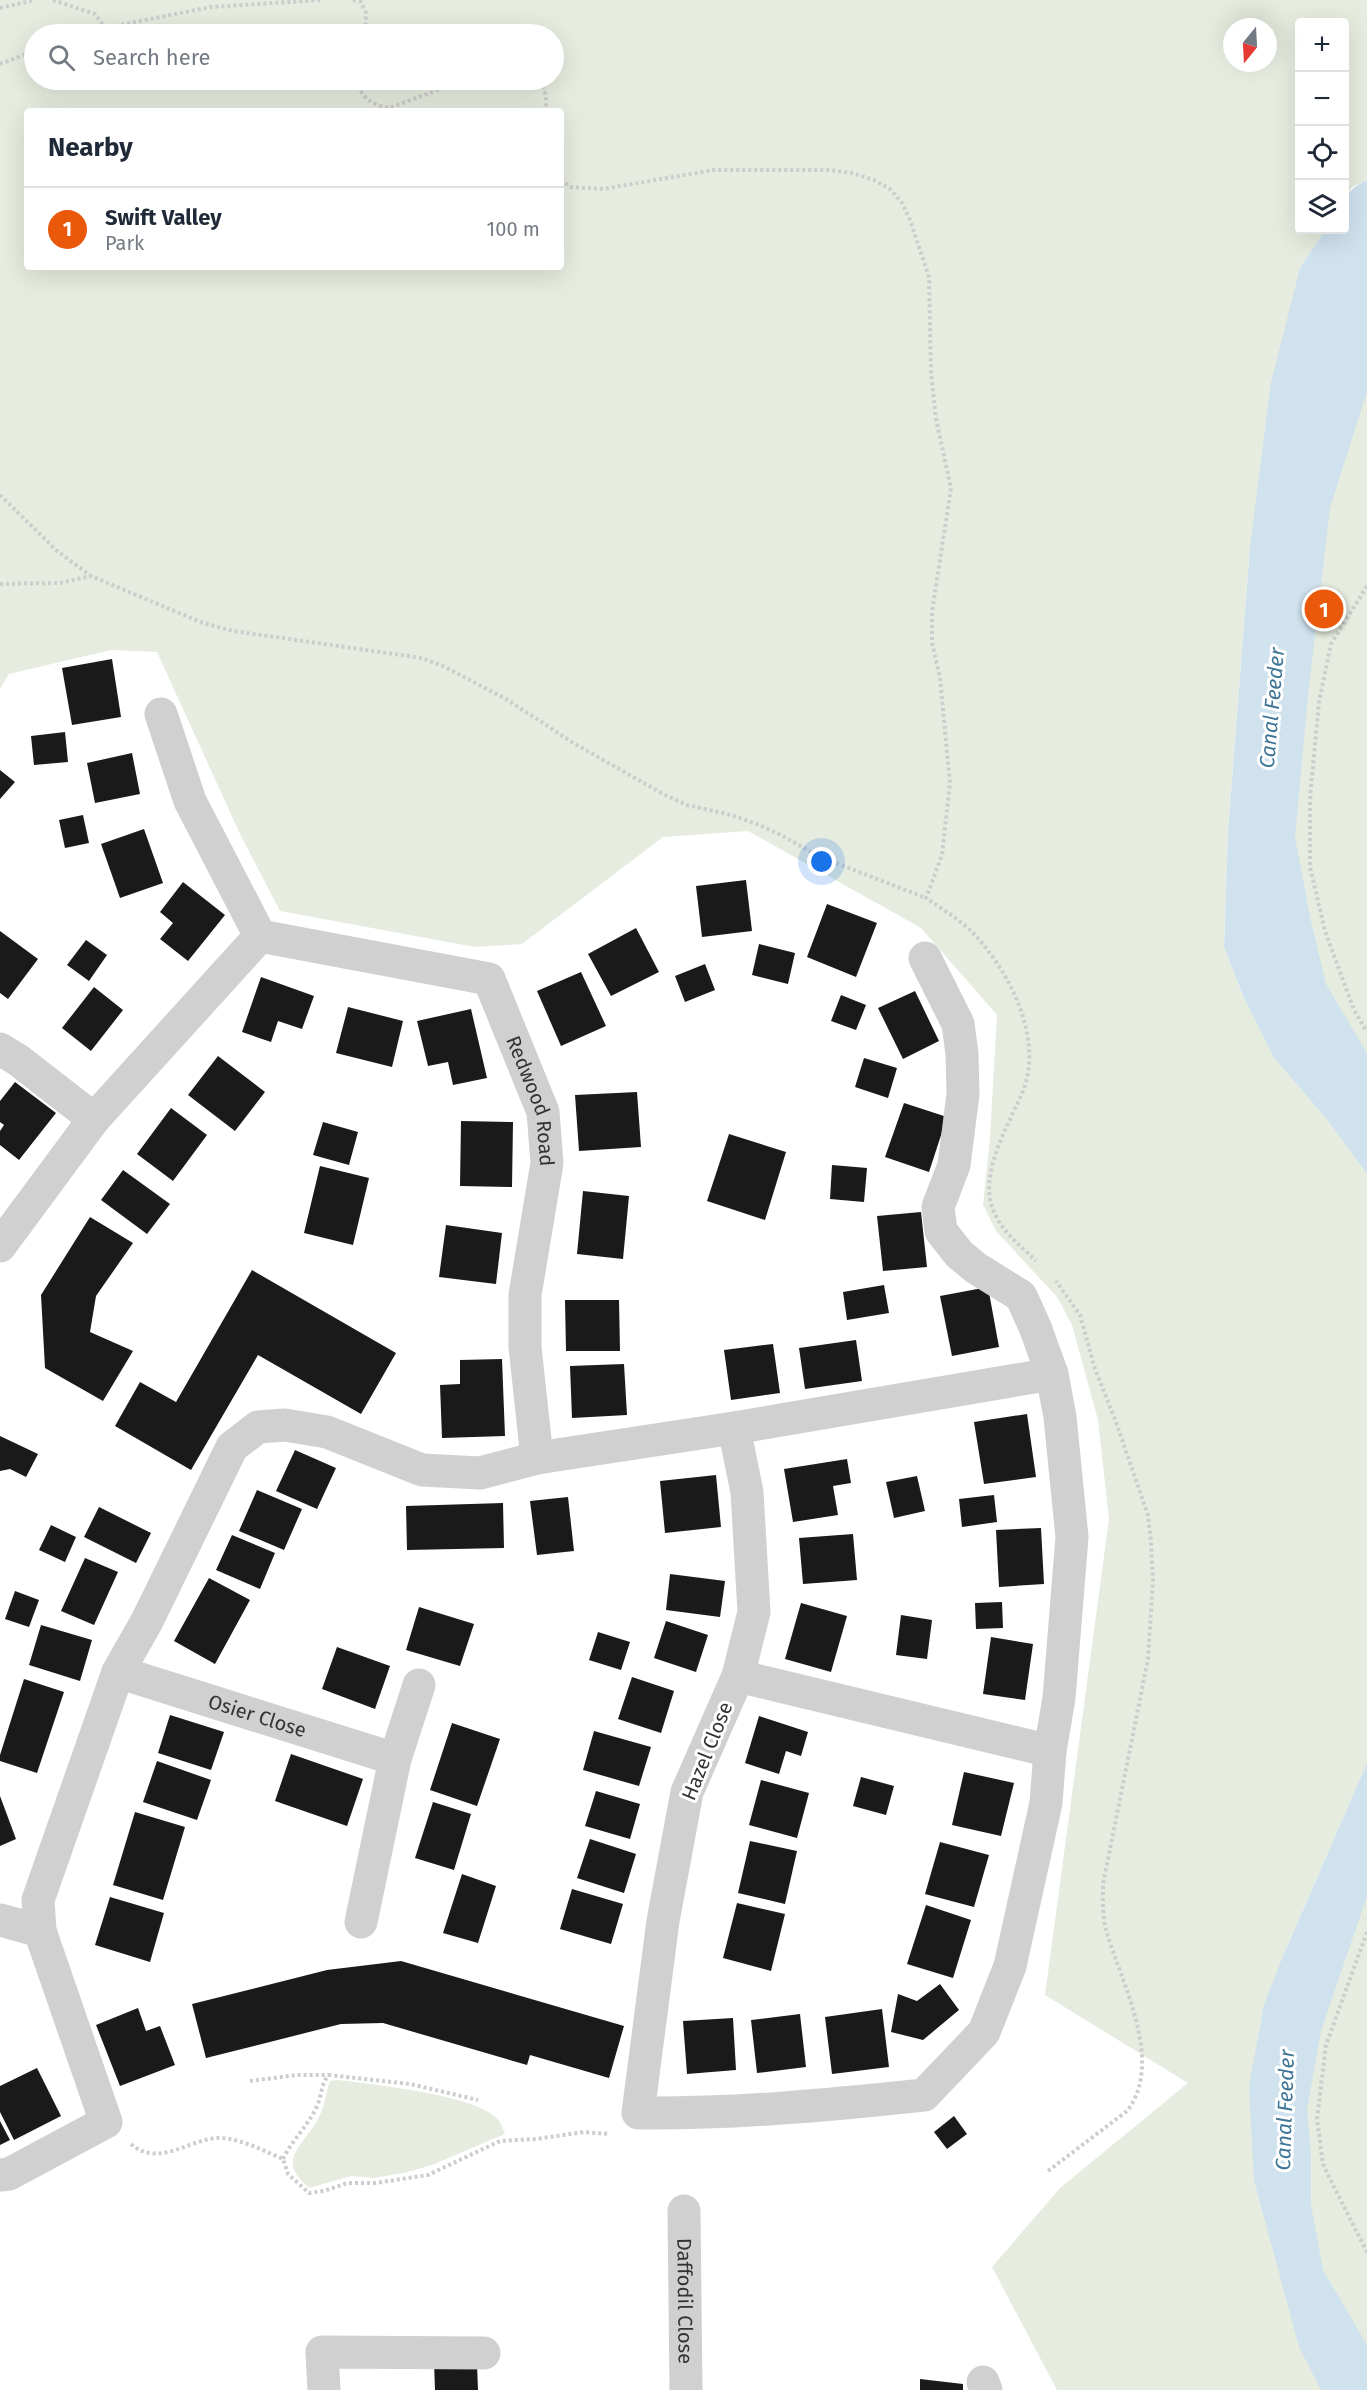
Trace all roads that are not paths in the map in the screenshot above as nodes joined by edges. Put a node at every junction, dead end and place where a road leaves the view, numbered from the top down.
1 (161, 714) dead end
2 (260, 936) junction
3 (925, 958) dead end
4 (0, 1049) edge
5 (94, 1119) junction
6 (0, 1246) edge
7 (1052, 1374) junction
8 (734, 1428) junction
9 (537, 1458) junction
10 (118, 1672) junction
11 (738, 1676) junction
12 (419, 1685) dead end
13 (1050, 1751) junction
14 (395, 1759) junction
15 (0, 1920) edge
16 (361, 1922) dead end
17 (40, 1931) junction
18 (0, 2175) edge
19 (684, 2211) dead end
20 (484, 2353) dead end
21 (324, 2390) edge
22 (686, 2390) edge

1 - 2 street
2 - 5 street
2 - 9 street, Redwood Road
3 - 7 street
4 - 5 street
5 - 6 street
7 - 8 street
7 - 13 street
8 - 9 street
8 - 11 street, Hazel Close
9 - 10 street
10 - 14 street, Osier Close
10 - 17 street
11 - 13 street
11 - 13 street, Hazel Close
12 - 14 street
14 - 16 street
15 - 17 street
17 - 18 street
19 - 22 street, Daffodil Close
20 - 21 street

